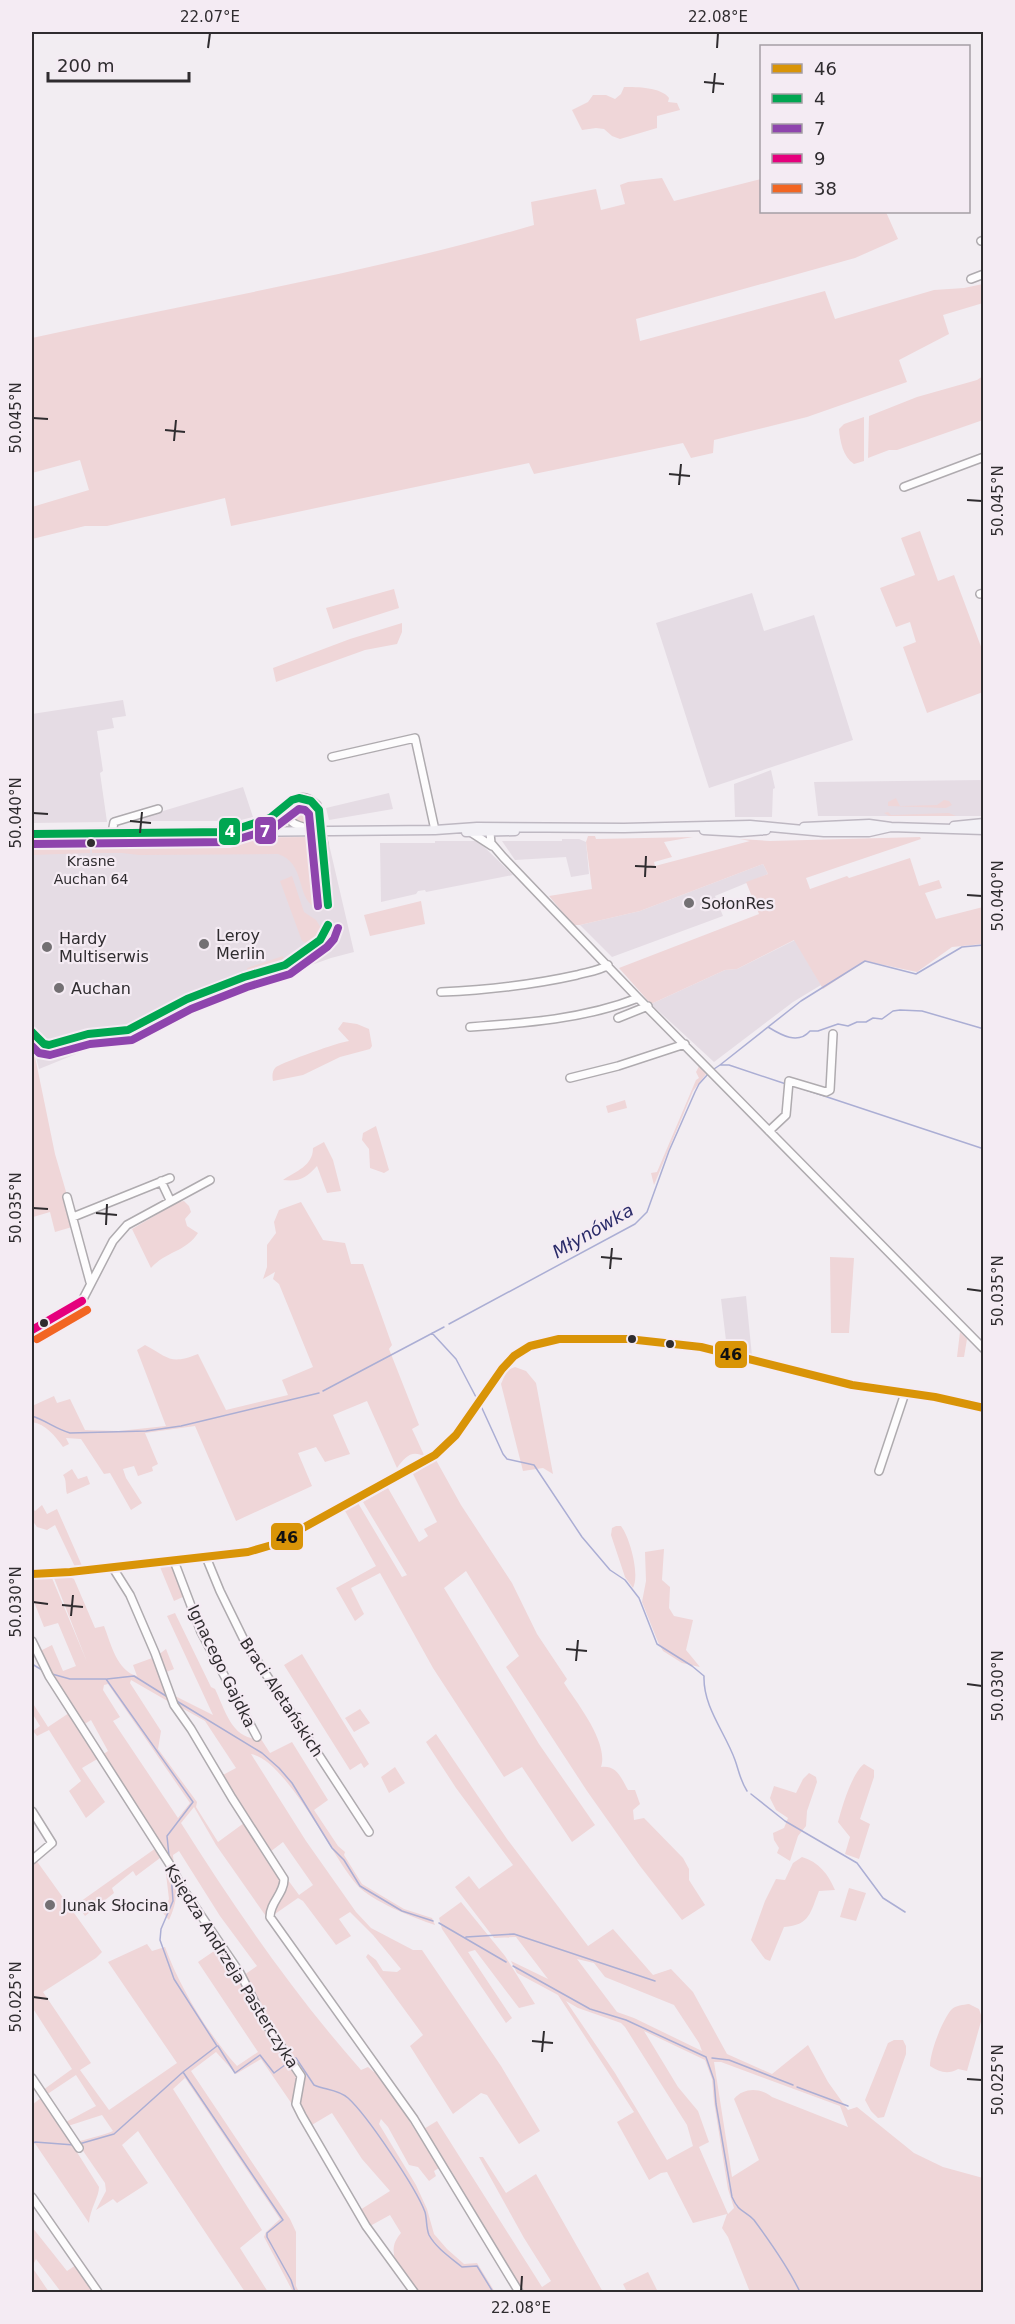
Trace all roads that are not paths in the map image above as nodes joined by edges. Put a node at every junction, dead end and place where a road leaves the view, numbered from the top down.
1 (984, 274) edge
2 (970, 279) dead end
3 (984, 457) edge
4 (904, 487) dead end
5 (332, 758) dead end
6 (288, 804) junction
7 (158, 809) dead end
8 (321, 822) dead end
9 (984, 823) edge
10 (497, 827) junction
11 (945, 827) junction
12 (532, 829) junction
13 (435, 830) junction
14 (475, 830) junction
15 (984, 830) edge
16 (316, 831) junction
17 (228, 832) junction
18 (112, 833) junction
19 (490, 833) junction
20 (32, 834) edge
21 (323, 841) dead end
22 (492, 846) junction
23 (328, 905) dead end
24 (608, 965) junction
25 (441, 992) dead end
26 (638, 998) junction
27 (648, 1006) junction
28 (618, 1018) dead end
29 (470, 1027) dead end
30 (833, 1034) dead end
31 (685, 1044) junction
32 (570, 1078) dead end
33 (769, 1131) junction
34 (170, 1178) dead end
35 (210, 1180) dead end
36 (161, 1181) junction
37 (67, 1197) dead end
38 (170, 1200) junction
39 (72, 1217) junction
40 (90, 1282) junction
41 (32, 1330) edge
42 (984, 1349) edge
43 (904, 1394) junction
44 (984, 1408) edge
45 (879, 1471) dead end
46 (206, 1557) junction
47 (174, 1560) junction
48 (113, 1568) junction
49 (32, 1574) edge
50 (32, 1641) edge
51 (257, 1737) dead end
52 (32, 1811) edge
53 (369, 1832) dead end
54 (32, 1860) edge
55 (32, 2078) edge
56 (79, 2148) dead end
57 (32, 2197) edge
58 (98, 2292) edge
59 (414, 2292) edge
60 (519, 2292) edge

1 - 2 street
3 - 4 street
5 - 13 street
6 - 8 street
6 - 16 street
6 - 17 street
7 - 18 street
9 - 11 main road
10 - 12 main road
10 - 14 main road
10 - 19 street
11 - 12 main road
11 - 15 main road
12 - 19 main road
13 - 14 main road
13 - 16 main road
14 - 19 main road
14 - 22 street
16 - 17 main road
17 - 18 main road
18 - 20 main road
19 - 22 street
21 - 23 street
22 - 24 street
24 - 25 street
24 - 26 street
26 - 27 street
26 - 29 street
27 - 28 street
27 - 31 street
30 - 33 street
31 - 32 street
31 - 33 street
33 - 42 street
34 - 36 street
35 - 38 street
36 - 38 street
36 - 39 street
37 - 39 street
38 - 40 street
39 - 40 street
40 - 41 street
43 - 44 street
43 - 45 street
43 - 46 street
46 - 47 street
46 - 53 street, Braci Aletańskich
47 - 48 street
47 - 51 street, Ignacego Gajdka
48 - 49 street
48 - 60 street
50 - 59 street, Księdza Andrzeja Pasterczyka
52 - 54 street
55 - 56 street
57 - 58 street

